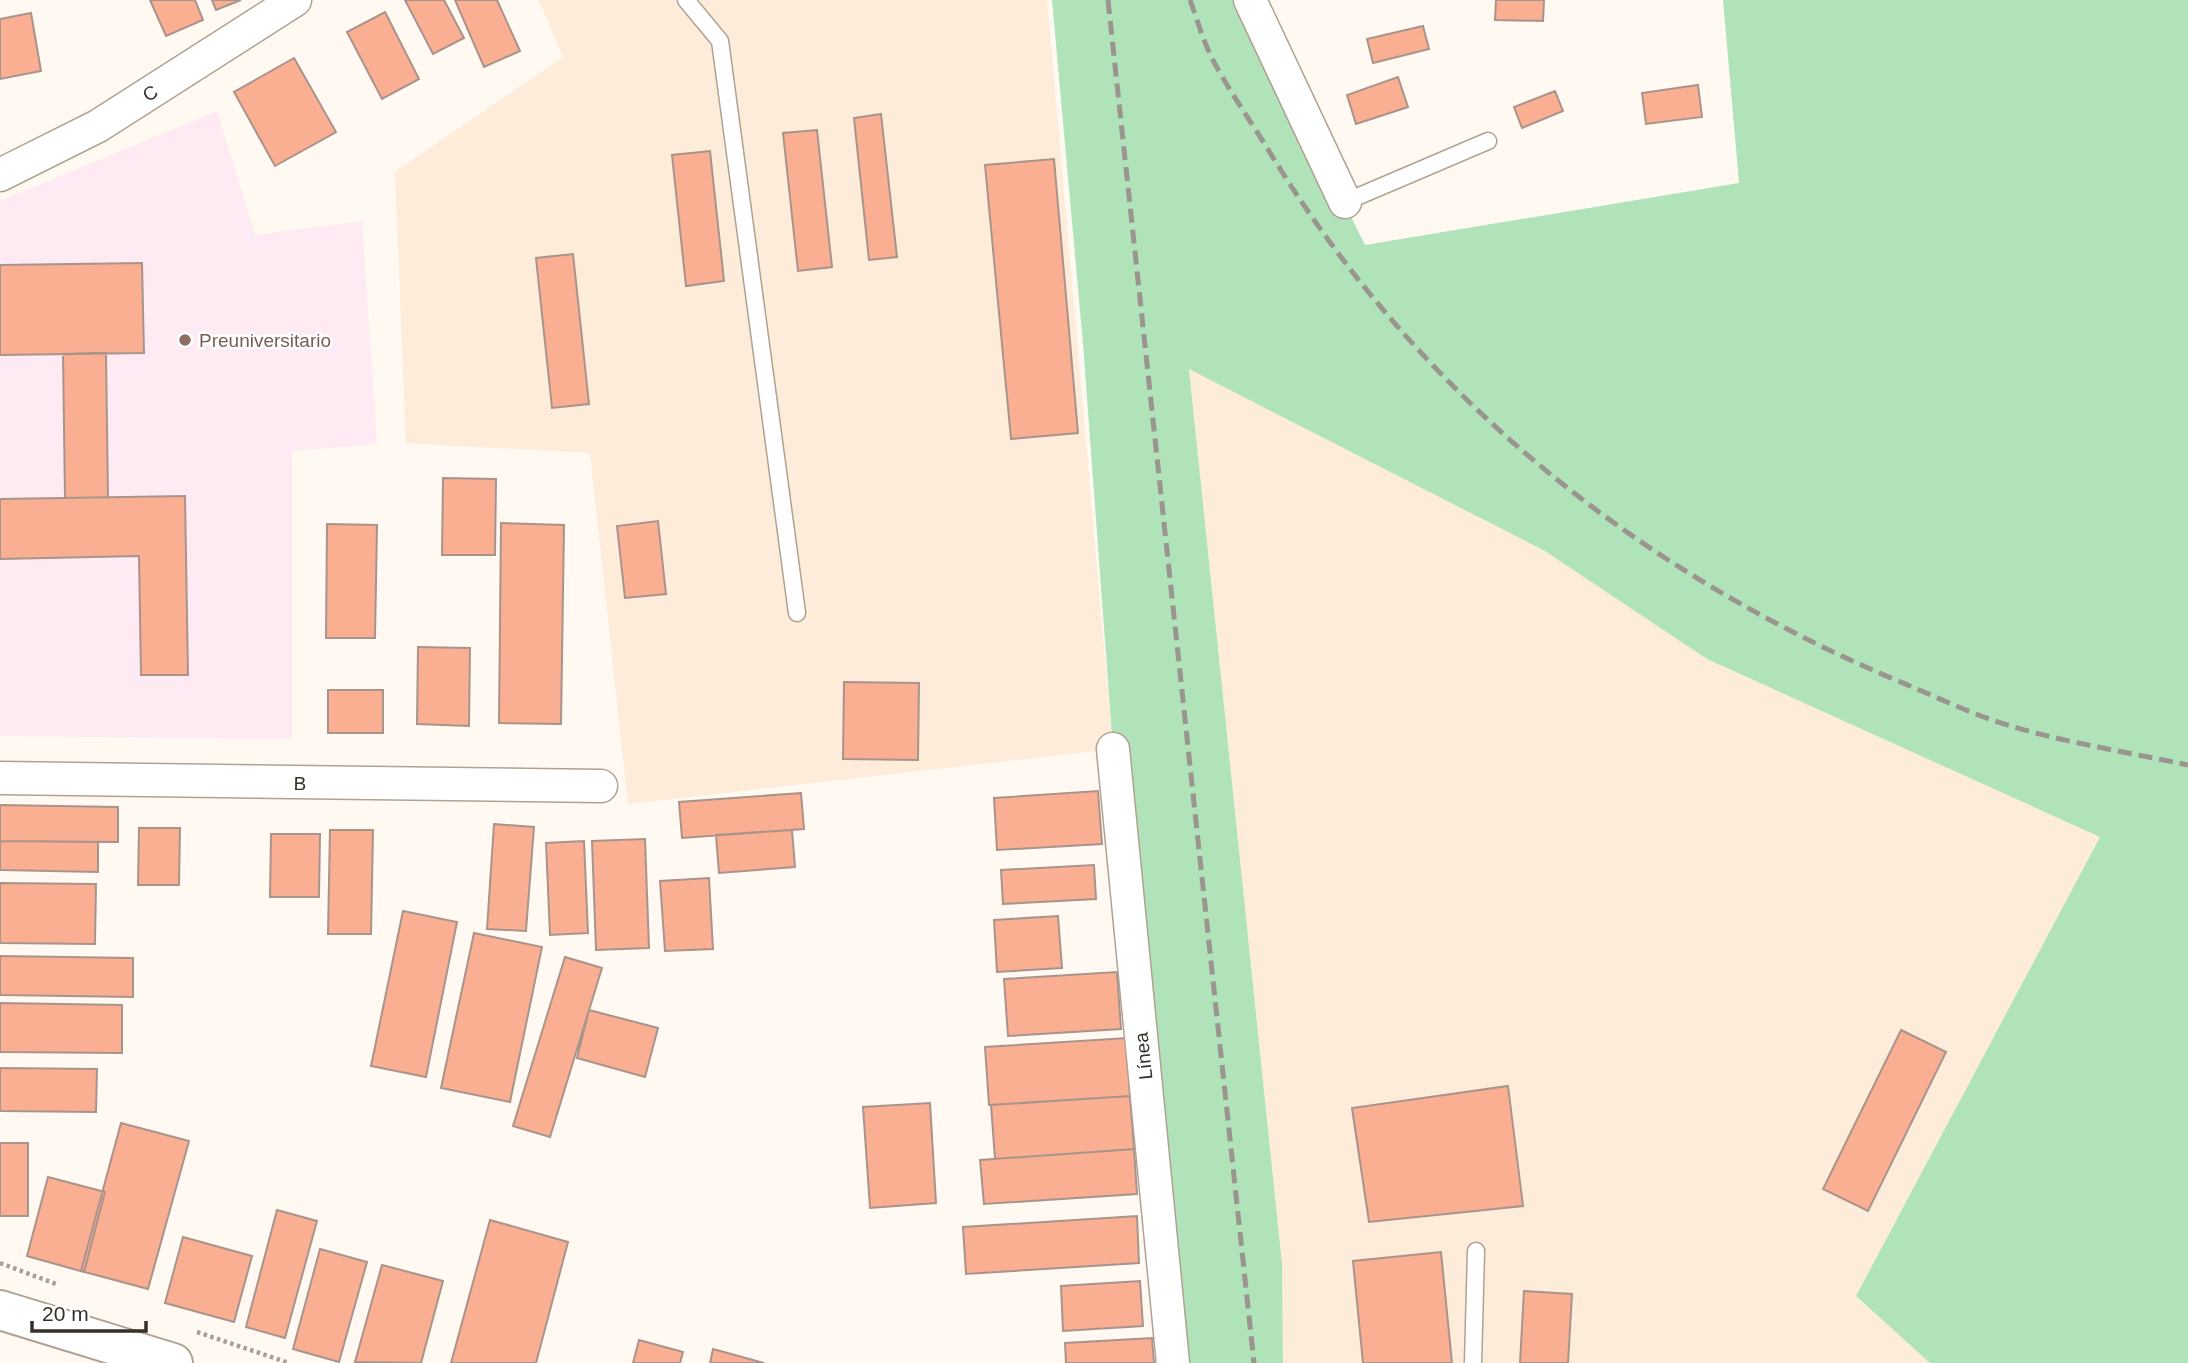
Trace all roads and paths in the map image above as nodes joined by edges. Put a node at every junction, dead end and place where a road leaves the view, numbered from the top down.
1 (295, 0) edge
2 (686, 0) edge
3 (1250, 0) edge
4 (1488, 141) dead end
5 (0, 175) edge
6 (1345, 202) joint
7 (797, 613) dead end
8 (1113, 749) dead end
9 (0, 778) edge
10 (601, 786) dead end
11 (1476, 1251) dead end
12 (0, 1310) edge
13 (173, 1363) edge
14 (1173, 1363) edge
15 (1473, 1363) edge

1 - 5 street, C
2 - 7 lane
3 - 6 street
4 - 6 lane
8 - 14 street, Línea
9 - 10 street, B
11 - 15 lane
12 - 13 main road

